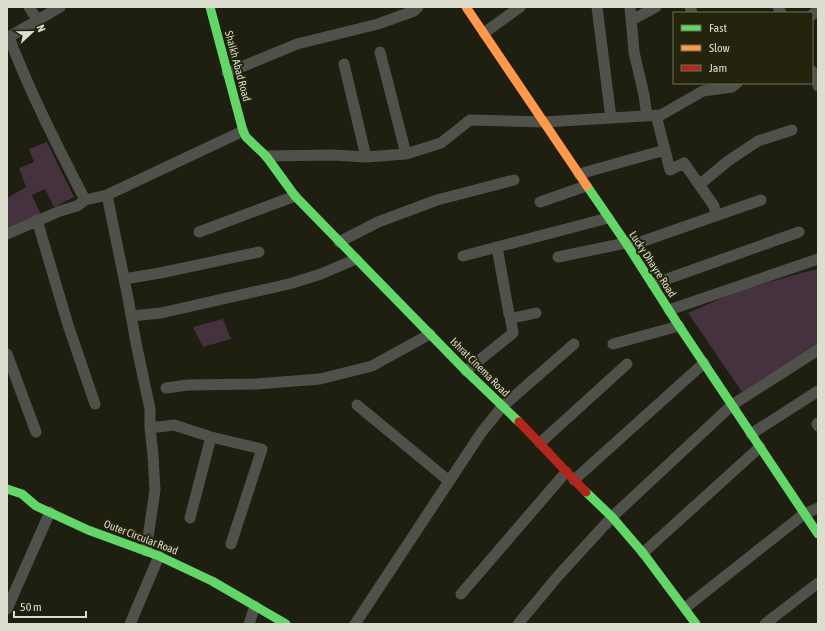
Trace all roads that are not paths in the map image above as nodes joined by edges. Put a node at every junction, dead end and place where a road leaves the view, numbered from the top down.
1 (29, 7) edge
2 (60, 7) edge
3 (210, 7) edge
4 (418, 7) edge
5 (466, 7) edge
6 (520, 7) edge
7 (597, 7) edge
8 (630, 7) edge
9 (656, 7) edge
10 (632, 20) junction
11 (38, 21) junction
12 (484, 33) junction
13 (8, 37) edge
14 (380, 52) dead end
15 (344, 64) dead end
16 (227, 73) junction
17 (813, 74) edge
18 (735, 84) edge
19 (720, 86) edge
20 (818, 86) edge
21 (651, 116) junction
22 (611, 118) junction
23 (544, 122) junction
24 (792, 130) dead end
25 (243, 131) junction
26 (665, 150) junction
27 (406, 154) junction
28 (266, 156) junction
29 (366, 157) junction
30 (578, 174) junction
31 (514, 180) dead end
32 (699, 185) junction
33 (586, 186) junction
34 (107, 195) junction
35 (295, 196) junction
36 (85, 200) junction
37 (761, 200) dead end
38 (540, 202) dead end
39 (716, 216) junction
40 (608, 218) junction
41 (37, 220) junction
42 (200, 232) dead end
43 (799, 232) dead end
44 (7, 234) edge
45 (339, 242) junction
46 (626, 243) junction
47 (498, 247) junction
48 (259, 252) dead end
49 (463, 256) dead end
50 (558, 256) dead end
51 (356, 259) junction
52 (818, 259) edge
53 (124, 279) junction
54 (652, 284) junction
55 (669, 310) junction
56 (536, 313) dead end
57 (130, 316) junction
58 (510, 316) junction
59 (679, 326) junction
60 (430, 334) junction
61 (574, 344) dead end
62 (613, 344) dead end
63 (818, 350) edge
64 (7, 354) edge
65 (704, 363) junction
66 (627, 364) dead end
67 (466, 370) junction
68 (166, 388) dead end
69 (818, 391) edge
70 (95, 404) dead end
71 (357, 405) dead end
72 (732, 405) junction
73 (502, 407) junction
74 (150, 428) junction
75 (36, 432) dead end
76 (751, 434) junction
77 (211, 437) junction
78 (540, 444) junction
79 (760, 447) junction
80 (570, 476) junction
81 (449, 481) junction
82 (7, 489) edge
83 (818, 508) edge
84 (50, 512) junction
85 (804, 514) junction
86 (612, 517) junction
87 (190, 518) dead end
88 (818, 534) edge
89 (231, 544) dead end
90 (146, 551) junction
91 (643, 553) junction
92 (159, 556) junction
93 (818, 583) edge
94 (461, 594) dead end
95 (255, 606) junction
96 (685, 608) junction
97 (7, 609) edge
98 (691, 622) edge
99 (130, 624) edge
100 (248, 624) edge
101 (286, 624) edge
102 (355, 624) edge
103 (518, 624) edge
104 (765, 624) edge

1 - 11 street
2 - 11 street
3 - 16 main road, Shaikh Abad Road
4 - 16 street
5 - 12 main road, Lucky Dhayre Road
6 - 12 street
7 - 22 street
8 - 10 street
9 - 10 street
10 - 21 street
11 - 13 street
12 - 23 main road, Lucky Dhayre Road
13 - 36 street
14 - 27 street
15 - 29 street
16 - 25 main road, Shaikh Abad Road
17 - 20 street
18 - 19 street
19 - 21 street
21 - 22 street
21 - 26 street
22 - 23 street
23 - 27 street
23 - 30 main road, Lucky Dhayre Road
24 - 32 street
25 - 28 main road, Ishrat Cinema Road
25 - 34 street
26 - 30 street
26 - 32 street
27 - 29 street
28 - 29 street
28 - 35 main road, Ishrat Cinema Road
30 - 33 main road, Lucky Dhayre Road
31 - 45 street
32 - 39 street
33 - 38 street
33 - 40 main road, Lucky Dhayre Road
34 - 36 street
34 - 53 street
35 - 42 street
35 - 45 main road, Ishrat Cinema Road
36 - 41 street
37 - 39 street
39 - 46 street
40 - 46 main road, Lucky Dhayre Road
40 - 47 street
41 - 44 street
41 - 70 street
43 - 54 street
45 - 51 main road, Ishrat Cinema Road
46 - 50 street
46 - 54 main road, Lucky Dhayre Road
47 - 49 street
47 - 58 street
48 - 53 street
51 - 57 street
51 - 60 main road, Ishrat Cinema Road
52 - 55 street
53 - 57 street
54 - 55 main road, Lucky Dhayre Road
55 - 59 main road, Lucky Dhayre Road
56 - 58 street
57 - 74 street
58 - 67 street
59 - 62 street
59 - 65 main road, Lucky Dhayre Road
60 - 67 main road, Ishrat Cinema Road
60 - 68 street
61 - 73 street
63 - 72 street
64 - 75 street
65 - 72 main road, Lucky Dhayre Road
65 - 80 street
66 - 78 street
67 - 73 main road, Ishrat Cinema Road
69 - 76 street
71 - 81 street
72 - 76 main road, Lucky Dhayre Road
72 - 86 street
73 - 78 main road, Ishrat Cinema Road
73 - 81 street
74 - 77 street
74 - 90 street
76 - 79 main road, Lucky Dhayre Road
77 - 87 street
77 - 89 street
78 - 80 main road, Ishrat Cinema Road
79 - 85 main road, Lucky Dhayre Road
79 - 91 street
80 - 86 main road, Ishrat Cinema Road
80 - 94 street
81 - 102 street
82 - 84 main road, Outer Circular Road
83 - 85 street
84 - 90 main road, Outer Circular Road
84 - 97 street
85 - 88 main road, Lucky Dhayre Road
85 - 96 street
86 - 91 main road, Ishrat Cinema Road
86 - 103 street
90 - 92 main road, Outer Circular Road
91 - 96 main road, Ishrat Cinema Road
92 - 95 main road, Outer Circular Road
92 - 99 street
93 - 104 street
95 - 100 street
95 - 101 main road, Outer Circular Road
96 - 98 main road, Ishrat Cinema Road

